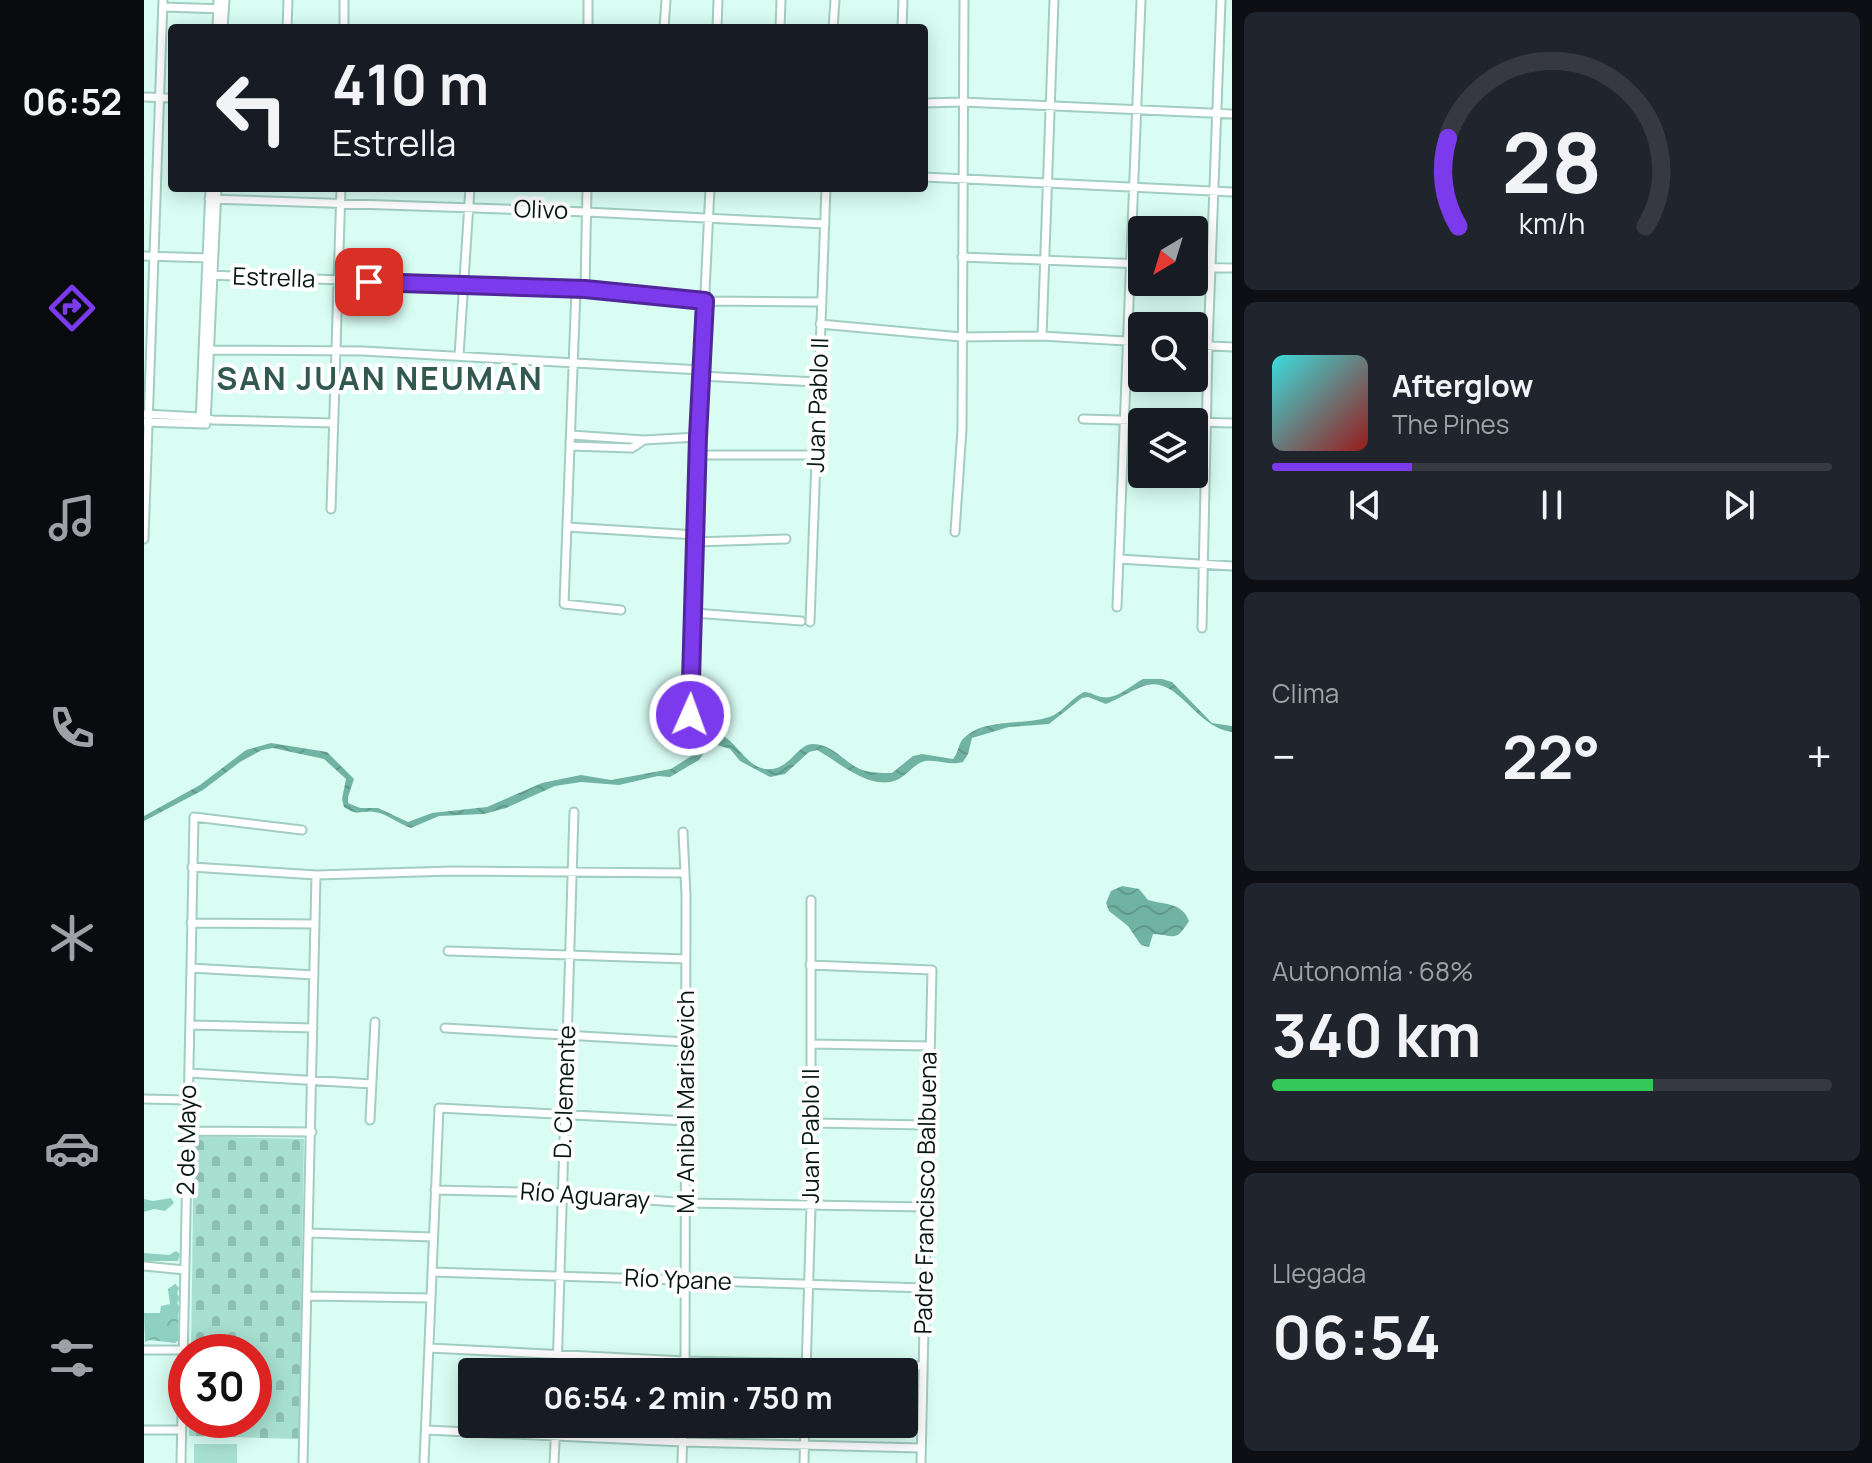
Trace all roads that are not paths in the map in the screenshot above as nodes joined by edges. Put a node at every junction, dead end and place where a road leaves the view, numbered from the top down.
1 (288, 0) edge
2 (344, 0) edge
3 (588, 0) edge
4 (666, 0) edge
5 (718, 0) edge
6 (781, 0) edge
7 (835, 0) edge
8 (903, 0) edge
9 (964, 0) edge
10 (1054, 0) edge
11 (1141, 0) edge
12 (1221, 0) edge
13 (163, 4) edge
14 (221, 5) edge
15 (287, 24) edge
16 (344, 24) edge
17 (588, 24) edge
18 (664, 24) edge
19 (717, 24) edge
20 (780, 24) edge
21 (833, 24) edge
22 (902, 24) edge
23 (144, 97) edge
24 (159, 98) junction
25 (168, 98) edge
26 (963, 102) junction
27 (928, 103) edge
28 (1051, 106) junction
29 (1136, 110) junction
30 (1218, 114) junction
31 (1232, 114) edge
32 (928, 177) edge
33 (963, 177) junction
34 (1047, 182) junction
35 (1133, 187) junction
36 (1214, 191) junction
37 (211, 192) edge
38 (216, 192) edge
39 (341, 192) edge
40 (470, 192) edge
41 (587, 192) edge
42 (710, 192) edge
43 (826, 192) edge
44 (1232, 192) edge
45 (213, 199) junction
46 (340, 203) junction
47 (470, 208) junction
48 (587, 212) junction
49 (1132, 216) edge
50 (708, 219) junction
51 (825, 224) junction
52 (149, 256) edge
53 (962, 257) junction
54 (210, 258) junction
55 (1044, 260) junction
56 (1128, 264) edge
57 (1210, 267) junction
58 (1232, 268) edge
59 (210, 276) junction
60 (337, 281) junction
61 (465, 285) junction
62 (580, 289) junction
63 (705, 301) junction
64 (822, 302) junction
65 (820, 324) junction
66 (1042, 336) junction
67 (961, 337) junction
68 (1128, 341) joint
69 (1208, 346) joint
70 (1232, 347) edge
71 (206, 350) junction
72 (336, 352) junction
73 (459, 356) junction
74 (573, 362) junction
75 (700, 373) junction
76 (817, 382) junction
77 (146, 418) edge
78 (1083, 419) dead end
79 (205, 420) junction
80 (1125, 420) junction
81 (1128, 420) edge
82 (334, 423) junction
83 (1208, 423) edge
84 (1232, 423) edge
85 (571, 435) junction
86 (698, 437) junction
87 (644, 440) junction
88 (570, 446) junction
89 (697, 455) junction
90 (816, 455) junction
91 (1206, 488) edge
92 (331, 509) dead end
93 (567, 527) junction
94 (955, 532) dead end
95 (696, 538) junction
96 (144, 539) edge
97 (786, 539) dead end
98 (1119, 559) junction
99 (1204, 564) junction
100 (1232, 566) edge
101 (1117, 607) dead end
102 (621, 610) dead end
103 (694, 613) junction
104 (1202, 628) dead end
105 (684, 734) dead end
106 (574, 812) dead end
107 (302, 830) dead end
108 (683, 832) dead end
109 (192, 867) junction
110 (572, 872) junction
111 (685, 873) junction
112 (316, 875) junction
113 (811, 900) dead end
114 (191, 923) junction
115 (315, 924) junction
116 (448, 951) dead end
117 (569, 955) junction
118 (686, 959) junction
119 (810, 965) junction
120 (191, 968) junction
121 (314, 975) junction
122 (375, 1022) dead end
123 (190, 1025) junction
124 (313, 1028) junction
125 (445, 1028) dead end
126 (567, 1036) junction
127 (686, 1042) junction
128 (811, 1044) junction
129 (929, 1046) junction
130 (189, 1073) junction
131 (313, 1081) junction
132 (372, 1084) junction
133 (144, 1099) edge
134 (188, 1100) junction
135 (564, 1115) junction
136 (370, 1120) dead end
137 (687, 1121) junction
138 (811, 1123) junction
139 (927, 1125) junction
140 (188, 1131) junction
141 (312, 1132) junction
142 (435, 1190) junction
143 (561, 1193) junction
144 (687, 1203) junction
145 (811, 1206) junction
146 (926, 1207) junction
147 (309, 1233) junction
148 (433, 1237) junction
149 (144, 1266) edge
150 (185, 1270) junction
151 (432, 1272) junction
152 (562, 1275) junction
153 (686, 1280) junction
154 (809, 1284) junction
155 (924, 1288) junction
156 (308, 1296) junction
157 (431, 1298) junction
158 (183, 1334) edge
159 (429, 1348) junction
160 (144, 1350) edge
161 (168, 1350) edge
162 (558, 1353) junction
163 (558, 1358) edge
164 (637, 1358) edge
165 (685, 1358) edge
166 (806, 1358) edge
167 (918, 1366) edge
168 (923, 1366) junction
169 (144, 1430) edge
170 (168, 1430) edge
171 (426, 1430) junction
172 (458, 1431) edge
173 (181, 1438) edge
174 (555, 1438) edge
175 (610, 1438) edge
176 (683, 1438) edge
177 (805, 1438) edge
178 (683, 1442) junction
179 (805, 1446) junction
180 (921, 1448) junction
181 (181, 1463) edge
182 (303, 1463) edge
183 (424, 1463) edge
184 (554, 1463) edge
185 (682, 1463) edge
186 (804, 1463) edge
187 (921, 1463) edge

1 - 15 street
2 - 16 street
3 - 17 street
4 - 18 street
5 - 19 street
6 - 20 street
7 - 21 street
8 - 22 street
9 - 26 street
10 - 28 street
11 - 29 street
12 - 30 street
13 - 14 street
13 - 24 street
23 - 24 street
24 - 25 street
24 - 52 street
26 - 27 street
26 - 28 street
26 - 33 street
28 - 29 street
28 - 34 street
29 - 30 street
29 - 35 street
30 - 31 street
30 - 36 street
32 - 33 street
33 - 34 street
33 - 53 street
34 - 35 street
34 - 55 street
35 - 36 street
35 - 49 street
36 - 44 street
36 - 57 street
37 - 45 street
38 - 45 street
39 - 46 street
40 - 47 street
41 - 48 street
42 - 50 street
43 - 51 street, Juan Pablo II
45 - 46 street, Olivo
45 - 54 street
46 - 47 street, Olivo
46 - 60 street
47 - 48 street, Olivo
47 - 61 street
48 - 50 street, Olivo
48 - 62 street
50 - 51 street, Olivo
50 - 63 street
51 - 64 street, Juan Pablo II
52 - 54 street, Estrella
52 - 77 street
53 - 55 street
53 - 67 street
54 - 59 street
55 - 56 street
55 - 66 street
57 - 58 street
57 - 69 street
59 - 60 street, Estrella
59 - 71 street
60 - 61 street, Estrella
60 - 72 street
61 - 62 street, Estrella
61 - 73 street
62 - 63 street, Estrella
62 - 74 street
63 - 64 street, Estrella
63 - 75 street
64 - 65 street, Juan Pablo II
65 - 67 street
65 - 76 street, Juan Pablo II
66 - 67 street
66 - 68 street
67 - 94 street
68 - 80 street
69 - 70 street
71 - 72 street
71 - 79 street
72 - 73 street
72 - 82 street
73 - 74 street
74 - 75 street
74 - 85 street
75 - 76 street
75 - 86 street
76 - 90 street, Juan Pablo II
77 - 79 street
77 - 96 street
78 - 80 street
79 - 82 street
80 - 81 street
80 - 98 street
82 - 92 street
83 - 84 street
85 - 87 street
85 - 88 street
86 - 87 street
86 - 89 street
87 - 88 street
88 - 93 street
89 - 90 street
89 - 95 street
90 - 103 street, Juan Pablo II
91 - 99 street
93 - 95 street
93 - 102 street
95 - 97 street
95 - 103 street
98 - 99 street
98 - 101 street
99 - 100 street
99 - 104 street
103 - 105 street
106 - 110 street, D. Clemente
107 - 109 street, 2 de Mayo
108 - 111 street, M. Anibal Marisevich
109 - 112 street
109 - 114 street, 2 de Mayo
110 - 111 street
110 - 112 street
110 - 117 street, D. Clemente
111 - 118 street, M. Anibal Marisevich
112 - 115 street
113 - 119 street, Juan Pablo II
114 - 115 street
114 - 120 street, 2 de Mayo
115 - 121 street
116 - 117 street
117 - 118 street
117 - 126 street, D. Clemente
118 - 127 street, M. Anibal Marisevich
119 - 128 street, Juan Pablo II
119 - 129 street, Padre Francisco Balbuena
120 - 121 street
120 - 123 street, 2 de Mayo
121 - 124 street
122 - 132 street
123 - 124 street
123 - 130 street, 2 de Mayo
124 - 131 street
125 - 126 street
126 - 127 street
126 - 135 street, D. Clemente
127 - 137 street, M. Anibal Marisevich
128 - 129 street
128 - 138 street, Juan Pablo II
129 - 139 street, Padre Francisco Balbuena
130 - 131 street
130 - 134 street, 2 de Mayo
131 - 132 street
131 - 141 street
132 - 136 street
133 - 134 street
134 - 140 street, 2 de Mayo
135 - 137 street
135 - 142 street
135 - 143 street, D. Clemente
137 - 144 street, M. Anibal Marisevich
138 - 139 street
138 - 145 street, Juan Pablo II
139 - 146 street, Padre Francisco Balbuena
140 - 141 street
140 - 150 street, 2 de Mayo
141 - 147 street
142 - 143 street, Río Aguaray
142 - 148 street
143 - 144 street, Río Aguaray
143 - 152 street, D. Clemente
144 - 145 street, Río Aguaray
144 - 153 street, M. Anibal Marisevich
145 - 146 street, Río Aguaray
145 - 154 street, Juan Pablo II
146 - 155 street, Padre Francisco Balbuena
147 - 148 street
147 - 156 street
148 - 151 street
149 - 150 street
150 - 158 street, 2 de Mayo
151 - 152 street, Río Ypane
151 - 157 street
152 - 153 street, Río Ypane
152 - 162 street, D. Clemente
153 - 154 street, Río Ypane
153 - 165 street, M. Anibal Marisevich
154 - 155 street, Río Ypane
154 - 166 street, Juan Pablo II
155 - 168 street, Padre Francisco Balbuena
156 - 157 street
156 - 182 street
157 - 159 street
159 - 162 street
159 - 171 street
160 - 161 street
162 - 163 street, D. Clemente
162 - 164 street
167 - 168 street
168 - 180 street, Padre Francisco Balbuena
169 - 170 street
171 - 172 street
171 - 183 street
173 - 181 street, 2 de Mayo
174 - 184 street
175 - 178 street
176 - 178 street
177 - 179 street
178 - 179 street
178 - 185 street
179 - 180 street
179 - 186 street
180 - 187 street, Padre Francisco Balbuena

